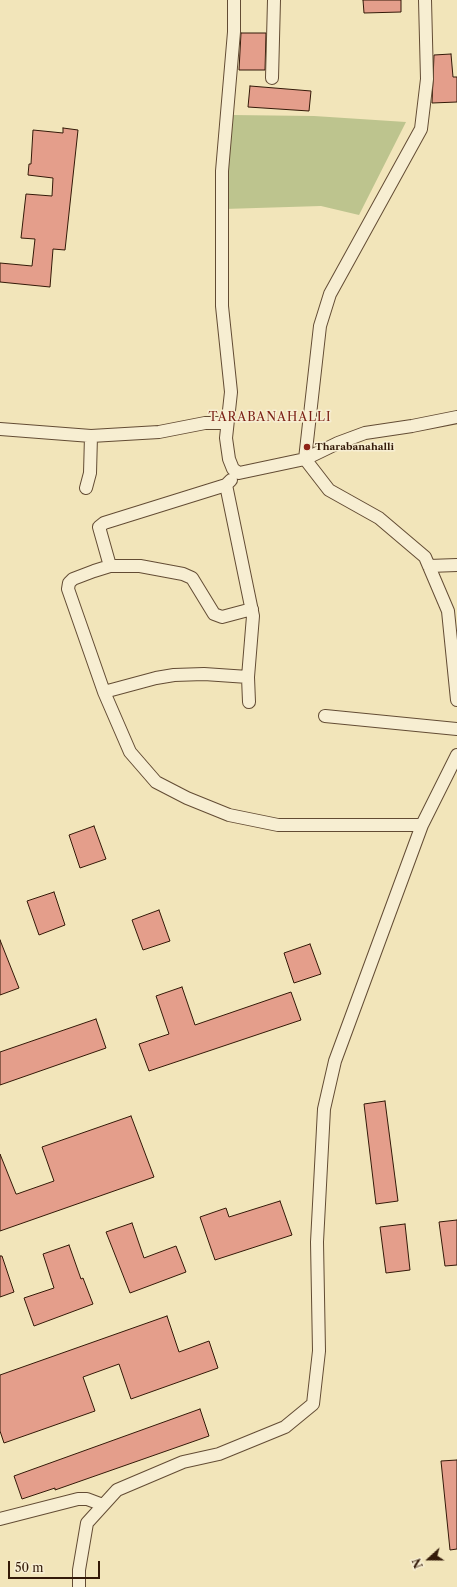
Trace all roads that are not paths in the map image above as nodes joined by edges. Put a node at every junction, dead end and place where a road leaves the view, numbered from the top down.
1 (234, 0) edge
2 (274, 0) edge
3 (425, 0) edge
4 (272, 78) dead end
5 (457, 417) edge
6 (227, 423) junction
7 (0, 429) edge
8 (91, 436) junction
9 (305, 460) junction
10 (239, 473) junction
11 (226, 485) junction
12 (86, 488) dead end
13 (457, 565) edge
14 (110, 566) junction
15 (429, 566) junction
16 (252, 609) junction
17 (248, 677) junction
18 (104, 692) junction
19 (457, 700) edge
20 (249, 702) dead end
21 (325, 716) dead end
22 (457, 729) edge
23 (457, 755) edge
24 (422, 825) junction
25 (103, 1505) junction
26 (0, 1520) edge
27 (79, 1587) edge

1 - 6 street
2 - 4 street
3 - 9 street
5 - 9 street
6 - 8 street
6 - 10 street
7 - 8 street
8 - 12 street
9 - 10 street
9 - 15 street
10 - 11 street
11 - 14 street
11 - 16 street
13 - 15 street
14 - 16 street
14 - 18 street
15 - 19 street
16 - 17 street
17 - 18 street
17 - 20 street
18 - 24 street
21 - 22 street
23 - 24 street
24 - 25 street
25 - 26 street
25 - 27 street

